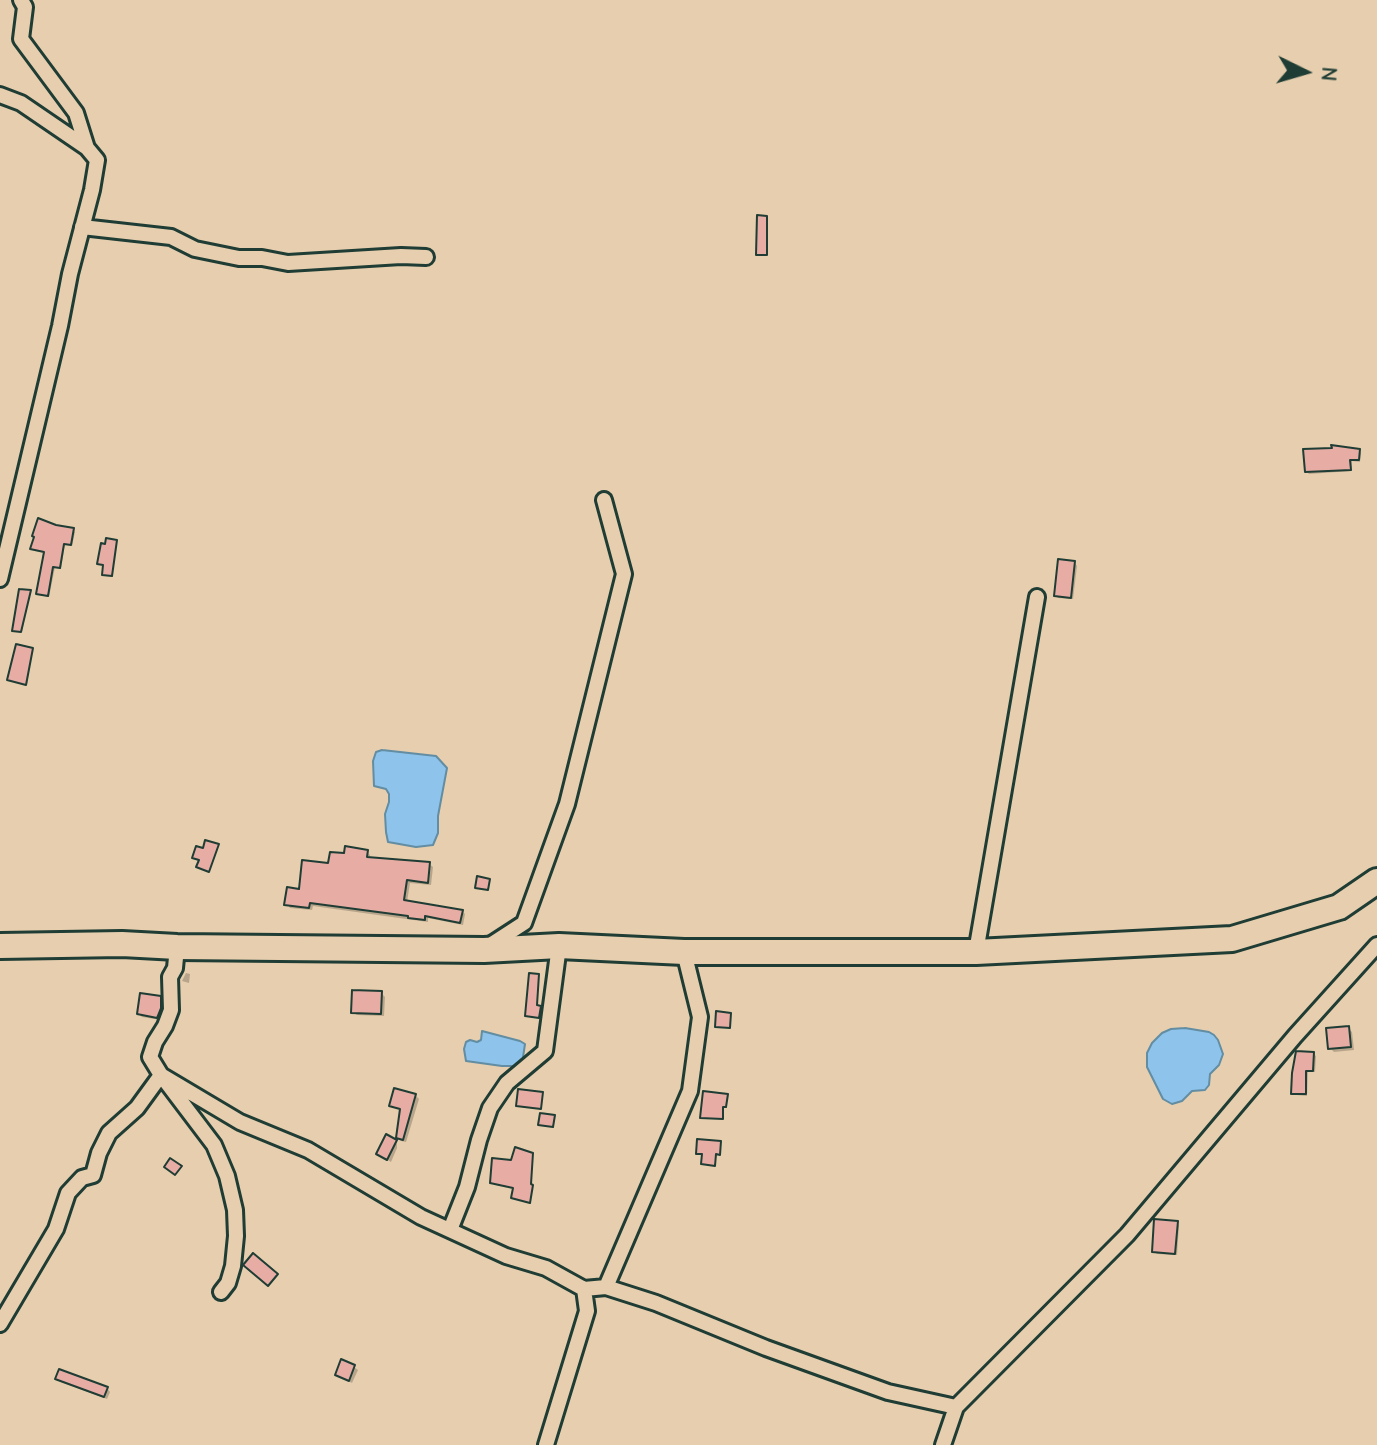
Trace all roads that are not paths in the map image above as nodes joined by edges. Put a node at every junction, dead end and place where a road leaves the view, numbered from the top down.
1 (21, 0) edge
2 (0, 95) edge
3 (87, 148) junction
4 (82, 227) junction
5 (426, 257) dead end
6 (604, 500) dead end
7 (0, 579) edge
8 (1037, 597) dead end
9 (1377, 881) edge
10 (1377, 945) edge
11 (0, 946) edge
12 (559, 946) junction
13 (177, 947) junction
14 (484, 950) junction
15 (684, 952) junction
16 (976, 952) junction
17 (161, 1075) junction
18 (450, 1230) junction
19 (606, 1287) junction
20 (584, 1289) junction
21 (221, 1292) dead end
22 (0, 1324) edge
23 (956, 1407) junction
24 (546, 1445) edge
25 (943, 1445) edge

1 - 3 street
2 - 3 street
3 - 4 street
4 - 5 street
4 - 7 street
6 - 14 street
8 - 16 street
9 - 16 highway
10 - 23 street
11 - 13 highway
12 - 14 highway
12 - 15 highway
12 - 18 street
13 - 14 highway
13 - 17 street
15 - 16 highway
15 - 19 street
17 - 18 street
17 - 21 street
17 - 22 street
18 - 20 street
19 - 20 street
19 - 23 street
20 - 24 street
23 - 25 street

